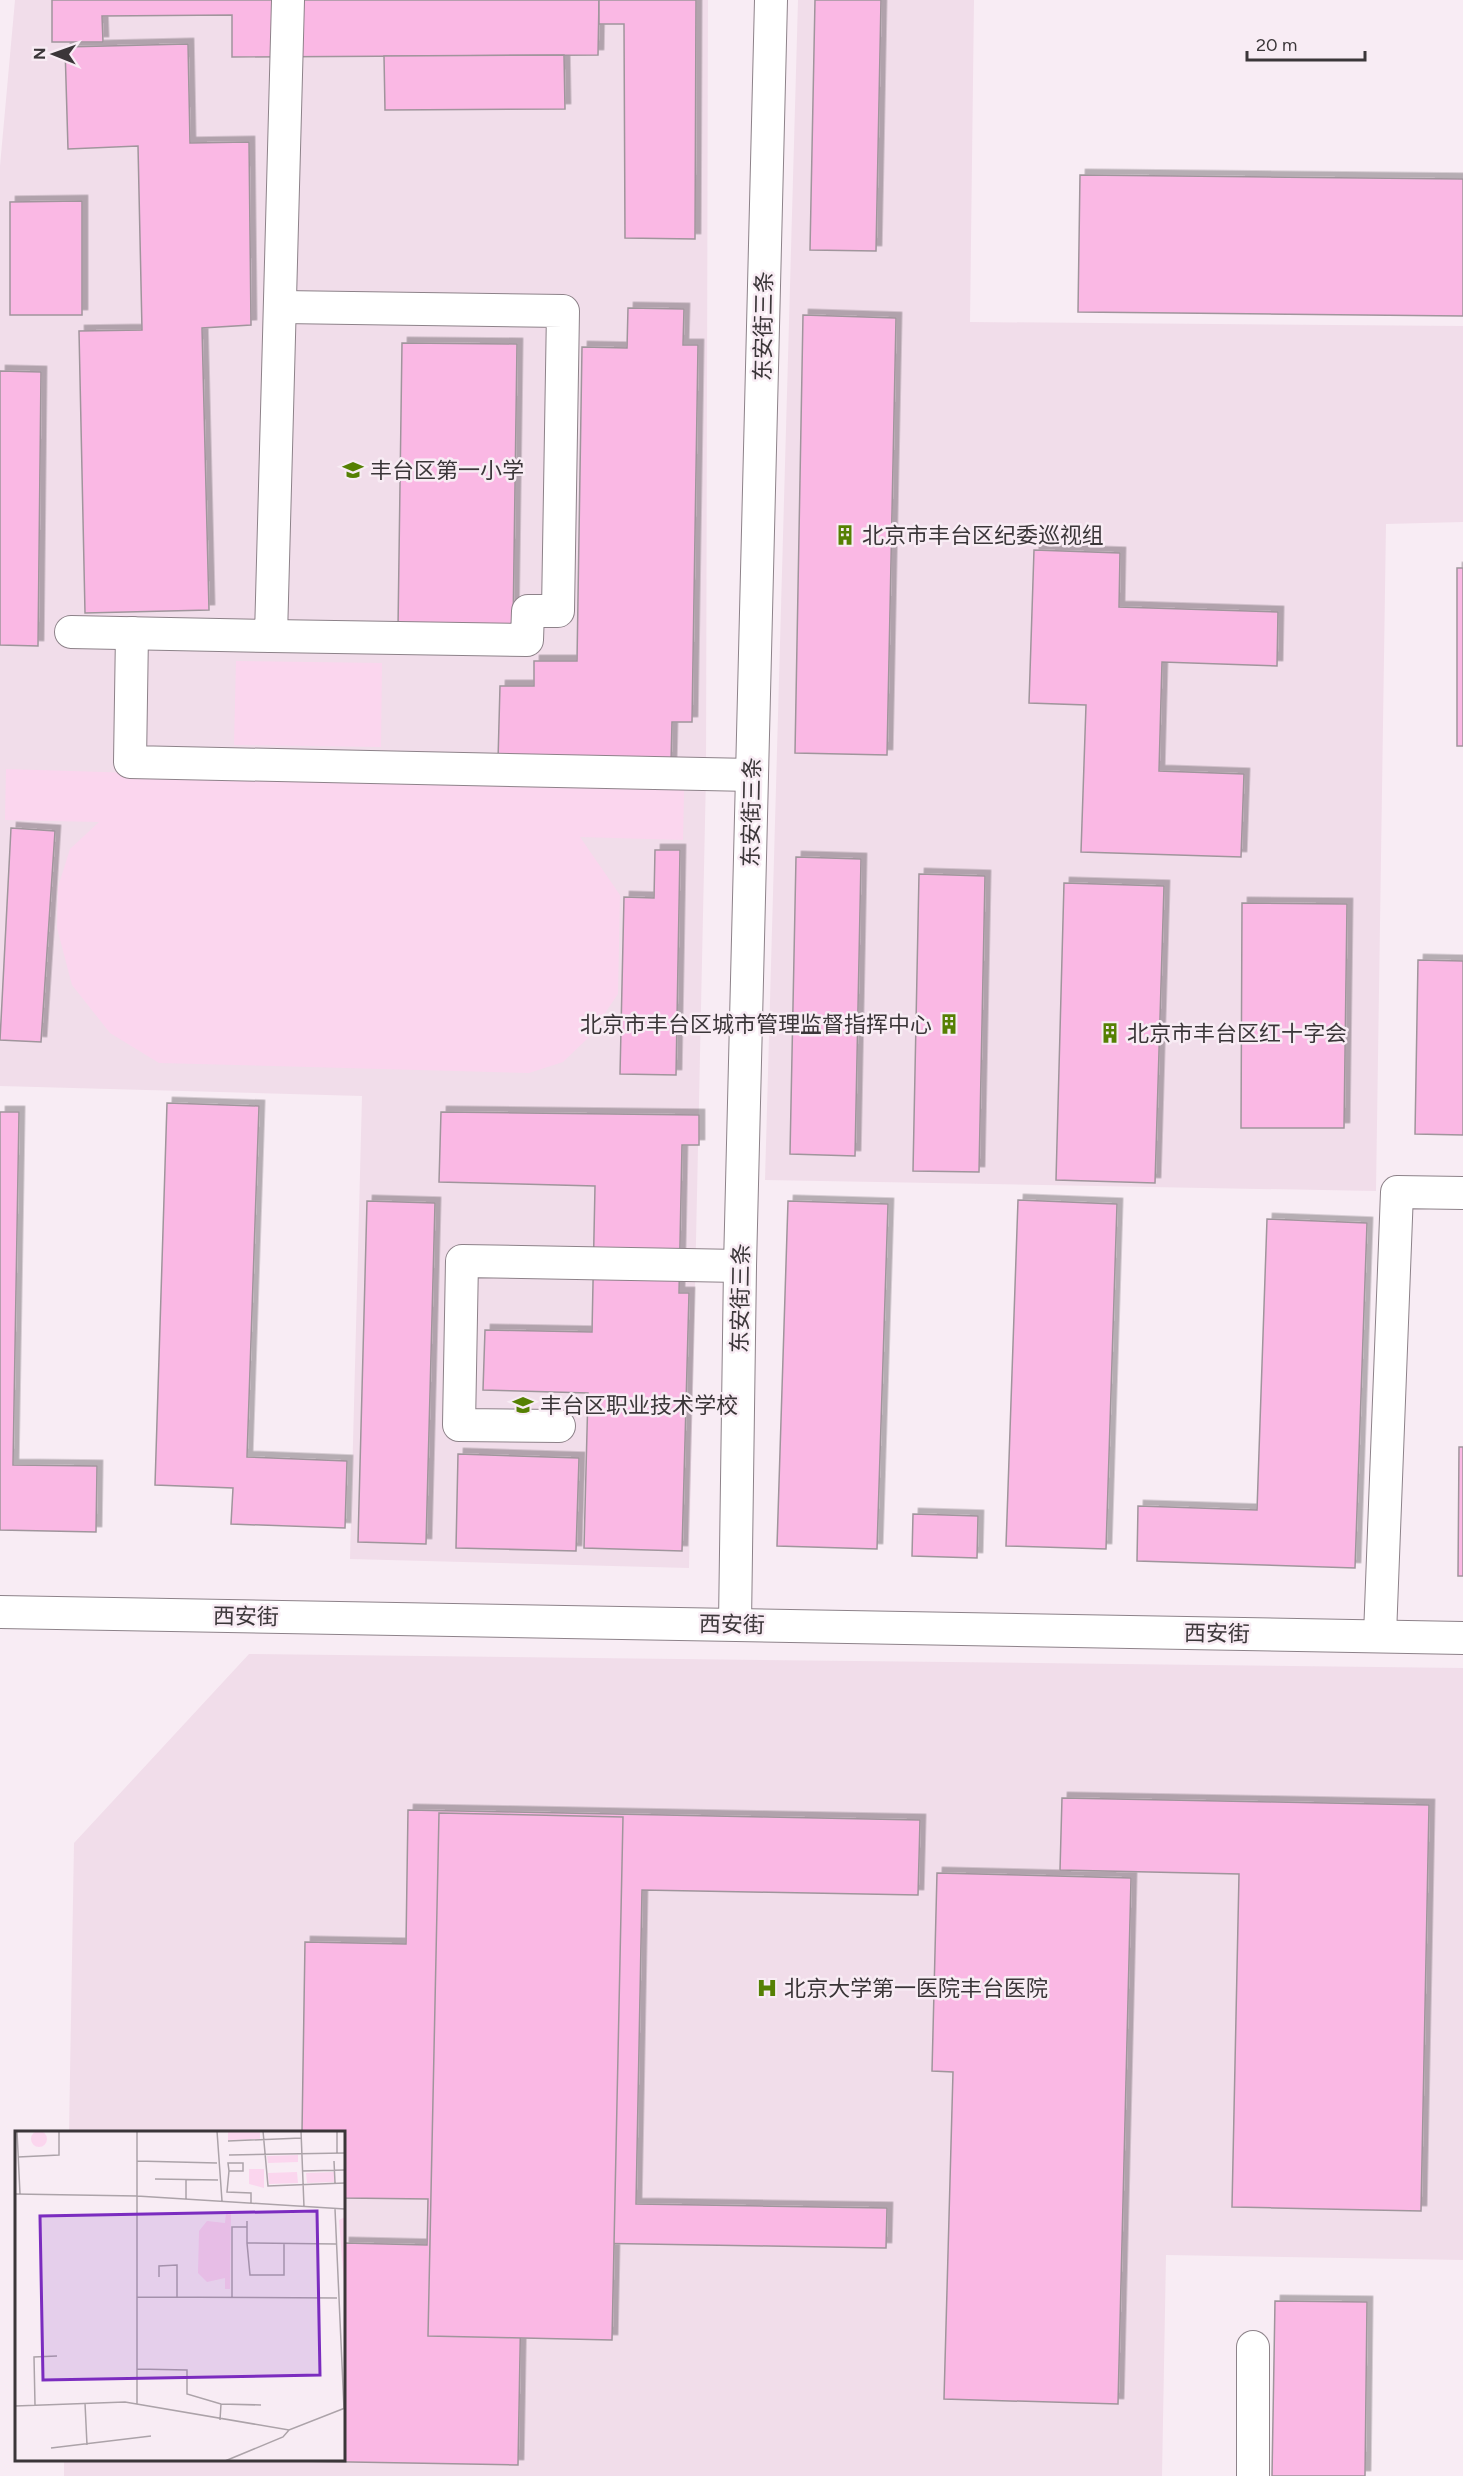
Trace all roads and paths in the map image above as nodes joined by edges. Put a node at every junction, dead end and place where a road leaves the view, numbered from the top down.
1 (288, 0) edge
2 (771, 0) edge
3 (282, 307) junction
4 (71, 632) dead end
5 (132, 633) junction
6 (271, 636) junction
7 (752, 775) junction
8 (1463, 1193) edge
9 (740, 1266) junction
10 (559, 1426) dead end
11 (0, 1612) edge
12 (735, 1624) junction
13 (1380, 1635) junction
14 (1463, 1638) edge
15 (1253, 2347) dead end
16 (1253, 2476) edge

1 - 3 street
2 - 7 street, 东安街三条
3 - 6 street
3 - 6 street
4 - 5 street
5 - 6 street
5 - 7 street
7 - 9 street, 东安街三条
8 - 13 street
9 - 10 street
9 - 12 street, 东安街三条
11 - 12 street, 西安街
12 - 13 street, 西安街
13 - 14 street, 西安街
15 - 16 street

